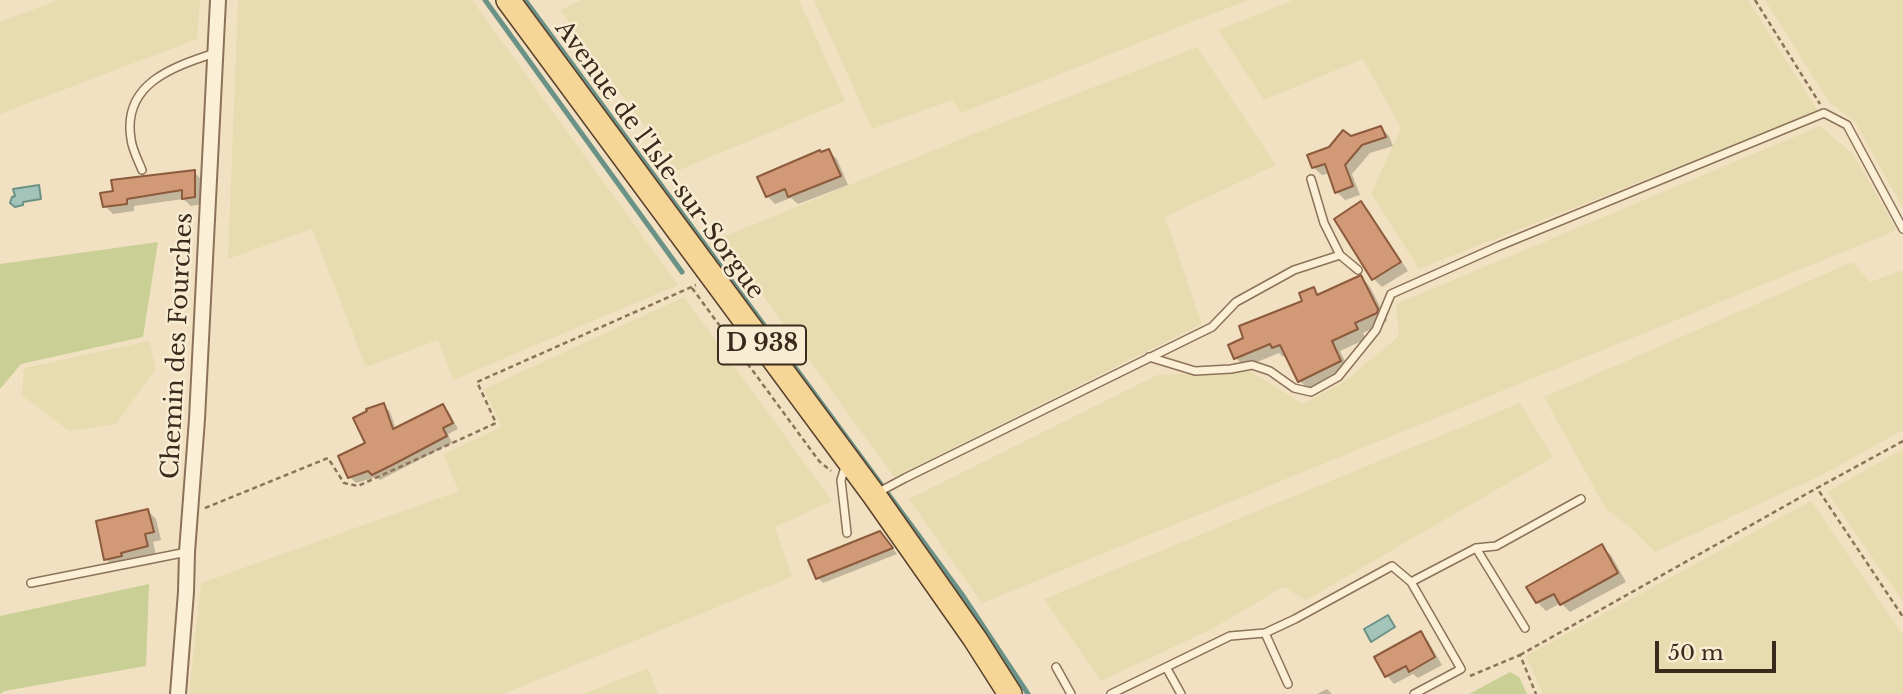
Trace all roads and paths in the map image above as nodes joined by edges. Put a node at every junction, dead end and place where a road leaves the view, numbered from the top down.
1 (218, 0) edge
2 (508, 0) edge
3 (1755, 0) edge
4 (215, 53) junction
5 (1824, 113) junction
6 (142, 170) dead end
7 (1311, 178) dead end
8 (1903, 229) edge
9 (1340, 256) junction
10 (1358, 270) dead end
11 (702, 282) junction
12 (1149, 357) junction
13 (1903, 441) edge
14 (844, 470) junction
15 (1817, 488) junction
16 (874, 495) junction
17 (1581, 499) dead end
18 (191, 514) junction
19 (847, 533) dead end
20 (1476, 548) junction
21 (187, 552) junction
22 (1411, 582) junction
23 (31, 583) dead end
24 (1903, 617) edge
25 (1525, 628) dead end
26 (1265, 633) junction
27 (1520, 654) junction
28 (1056, 667) dead end
29 (1166, 667) junction
30 (1461, 669) junction
31 (1288, 684) dead end
32 (178, 694) edge
33 (1010, 694) edge
34 (1071, 694) edge
35 (1111, 694) edge
36 (1181, 694) edge
37 (1414, 694) edge
38 (1536, 694) edge

1 - 4 street, Chemin des Fourches
2 - 11 main road, Avenue de l'Isle-sur-Sorgue / D 938
3 - 5 path
4 - 6 lane
4 - 18 street, Chemin des Fourches
5 - 8 lane
5 - 12 lane
7 - 9 lane
9 - 10 lane
9 - 12 lane
11 - 14 main road, Avenue de l'Isle-sur-Sorgue / D 938
11 - 14 path
11 - 18 path
12 - 16 lane
13 - 15 path
14 - 16 main road, Avenue de l'Isle-sur-Sorgue / D 938
14 - 19 lane
15 - 24 path
15 - 27 path
16 - 33 main road, Avenue de l'Isle-sur-Sorgue / D 938
17 - 20 lane
18 - 21 street, Chemin des Fourches
20 - 22 lane
20 - 25 lane
21 - 23 lane
21 - 32 street, Chemin des Fourches
22 - 26 lane
22 - 30 lane
26 - 29 lane
26 - 31 lane
27 - 30 path
27 - 38 path
28 - 34 lane
29 - 35 lane
29 - 36 lane
30 - 37 lane

